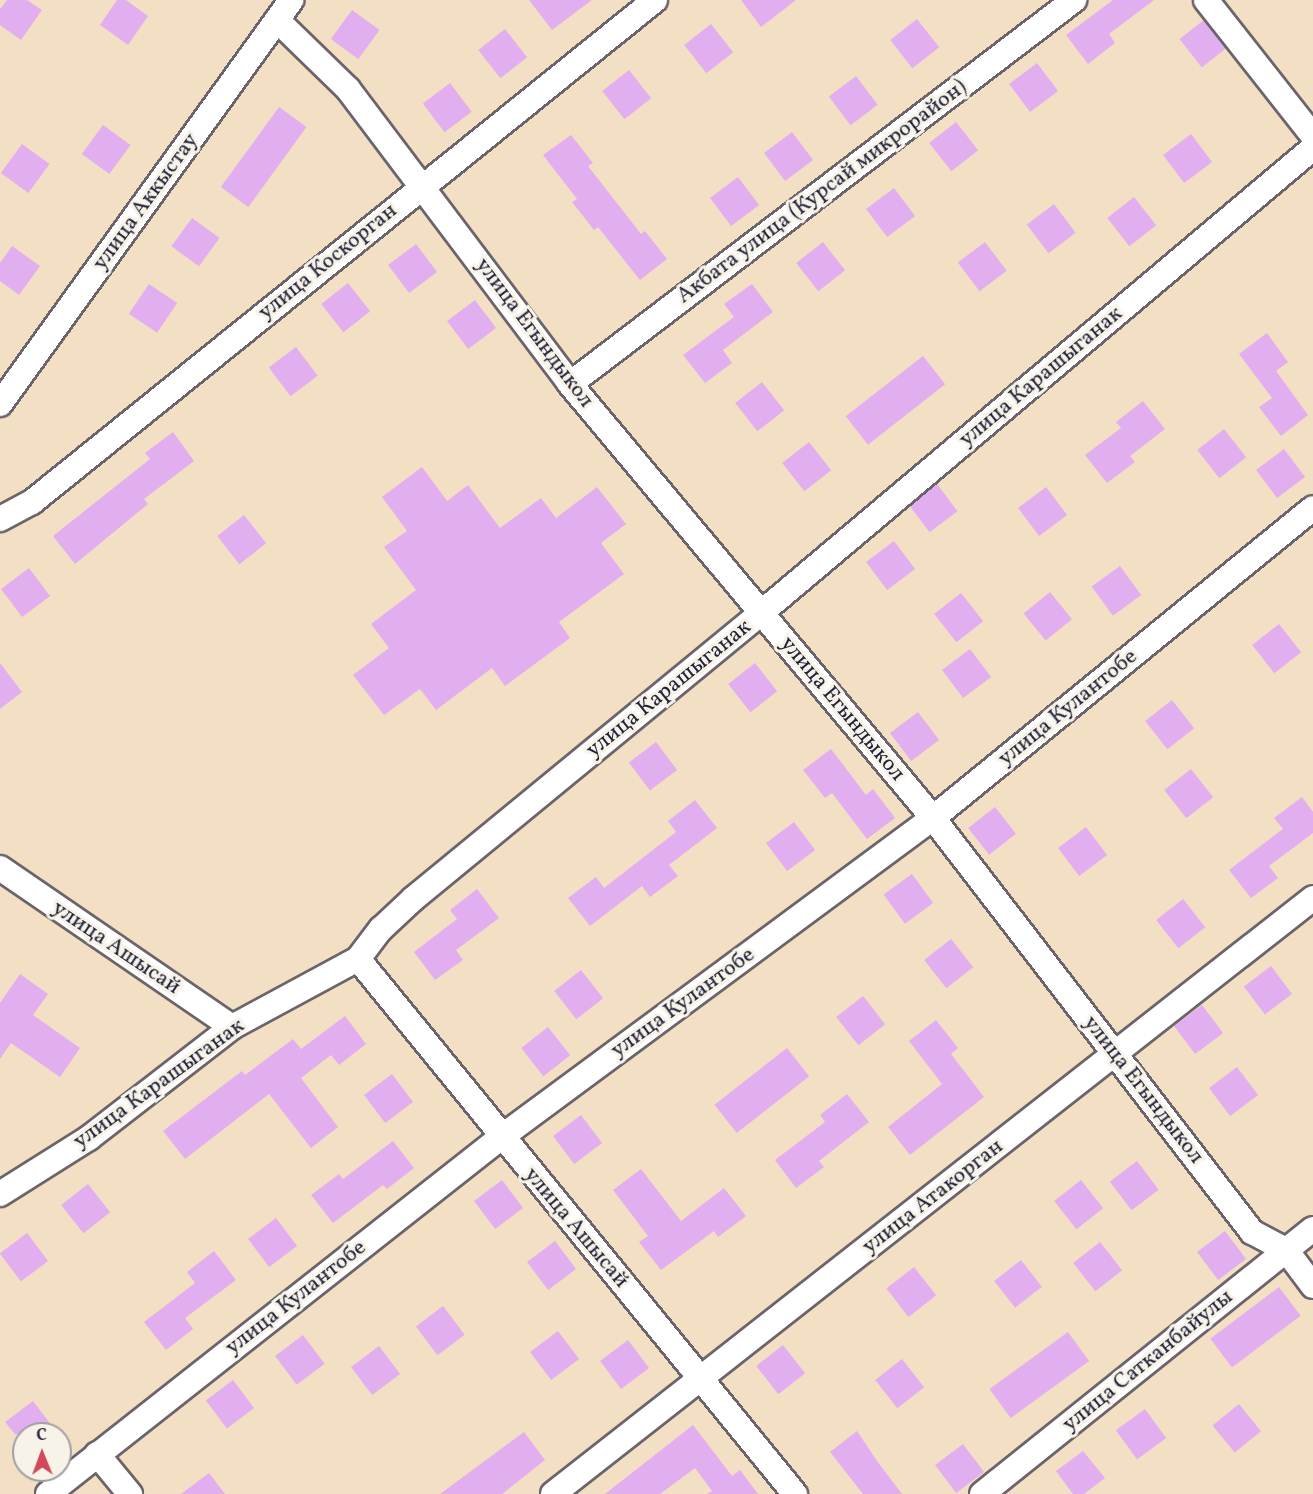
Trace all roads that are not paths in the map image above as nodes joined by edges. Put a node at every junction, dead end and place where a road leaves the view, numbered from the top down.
1 (291, 0) edge
2 (655, 0) edge
3 (1074, 0) edge
4 (1206, 0) edge
5 (277, 20) junction
6 (1313, 136) edge
7 (1313, 148) edge
8 (422, 186) junction
9 (570, 384) junction
10 (0, 404) edge
11 (1313, 508) edge
12 (0, 519) edge
13 (761, 613) junction
14 (933, 818) junction
15 (0, 868) edge
16 (1313, 898) edge
17 (358, 960) junction
18 (232, 1027) junction
19 (1117, 1056) junction
20 (500, 1138) junction
21 (0, 1194) edge
22 (1313, 1229) edge
23 (1286, 1250) junction
24 (1313, 1286) edge
25 (701, 1376) junction
26 (97, 1454) junction
27 (48, 1494) edge
28 (130, 1494) edge
29 (552, 1494) edge
30 (795, 1494) edge
31 (982, 1494) edge

1 - 5 street, улица Аккыстау
2 - 8 street, улица Коскорган
3 - 9 street, Акбата улица (Курсай микрорайон)
4 - 6 street
5 - 8 street, улица Егындыкол
5 - 10 street, улица Аккыстау
7 - 13 street, улица Карашыганак
8 - 9 street, улица Егындыкол
8 - 12 street, улица Коскорган
9 - 13 street, улица Егындыкол
11 - 14 street, улица Кулантобе
13 - 14 street, улица Егындыкол
13 - 17 street, улица Карашыганак
14 - 19 street, улица Егындыкол
14 - 20 street, улица Кулантобе
15 - 18 street, улица Ашысай
16 - 19 street, улица Атакорган
17 - 18 street, улица Карашыганак
17 - 20 street, улица Ашысай
18 - 21 street, улица Карашыганак
19 - 23 street, улица Егындыкол
19 - 25 street, улица Атакорган
20 - 25 street, улица Ашысай
20 - 26 street, улица Кулантобе
22 - 23 street, улица Сатканбайулы
23 - 24 street, улица Егындыкол
23 - 31 street, улица Сатканбайулы
25 - 29 street, улица Атакорган
25 - 30 street, улица Ашысай
26 - 27 street, улица Кулантобе
26 - 28 street

